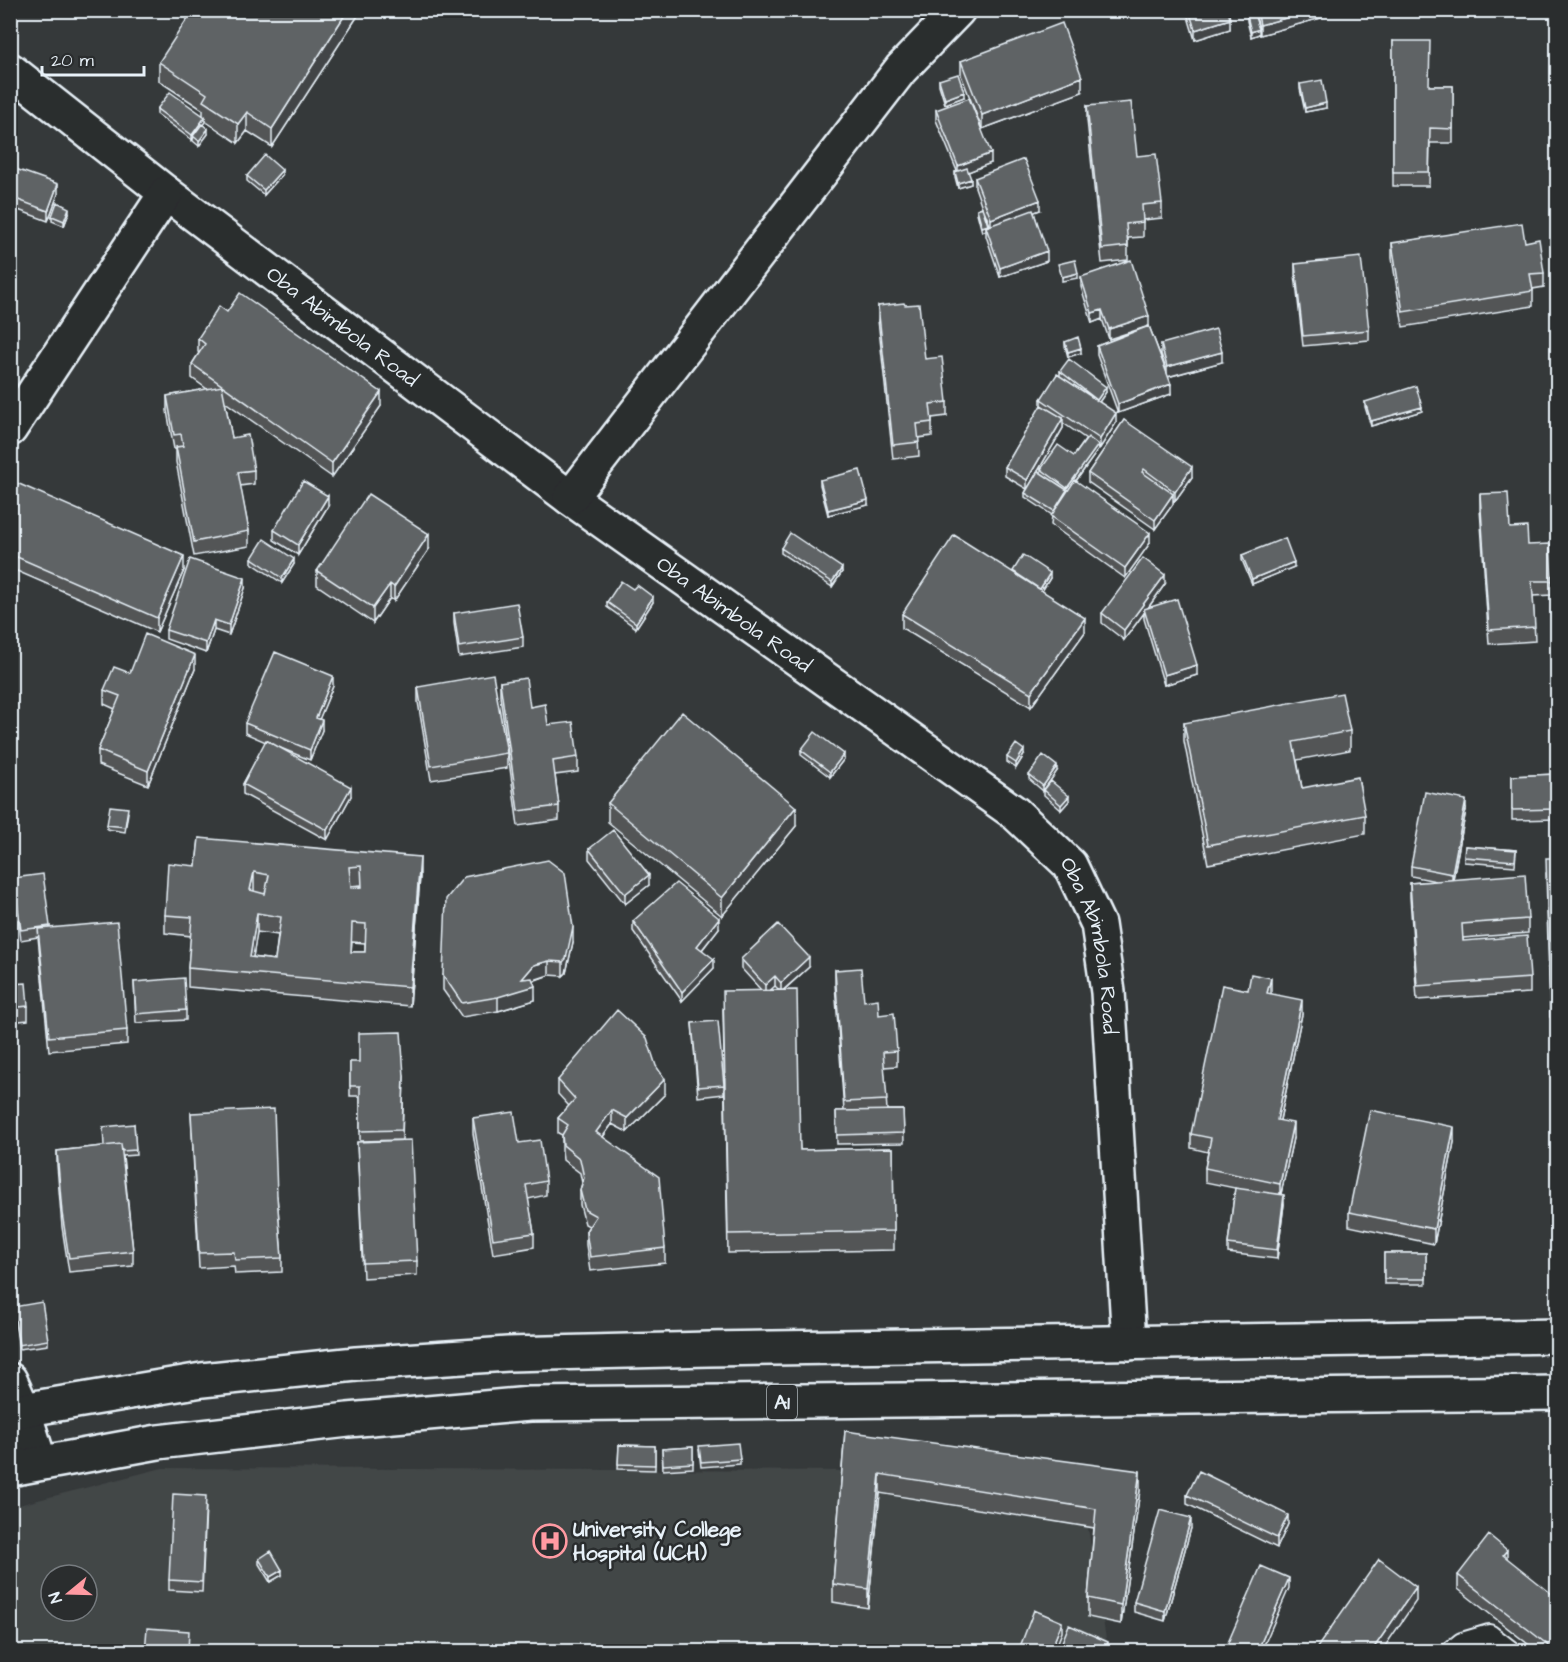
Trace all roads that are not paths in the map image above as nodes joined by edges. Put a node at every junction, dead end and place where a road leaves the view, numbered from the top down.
1 (958, 10) edge
2 (10, 70) edge
3 (166, 193) junction
4 (10, 429) edge
5 (570, 498) junction
6 (1557, 1336) edge
7 (1129, 1342) junction
8 (1557, 1393) edge
9 (14, 1400) edge
10 (25, 1466) edge
11 (1451, 1652) edge
12 (1511, 1652) edge

1 - 5 main road
2 - 3 main road, Oba Abimbola Road
3 - 4 main road
3 - 5 main road, Oba Abimbola Road
5 - 7 main road, Oba Abimbola Road
6 - 7 main road
7 - 9 main road
8 - 10 main road, A1
9 - 10 main road
11 - 12 lane

